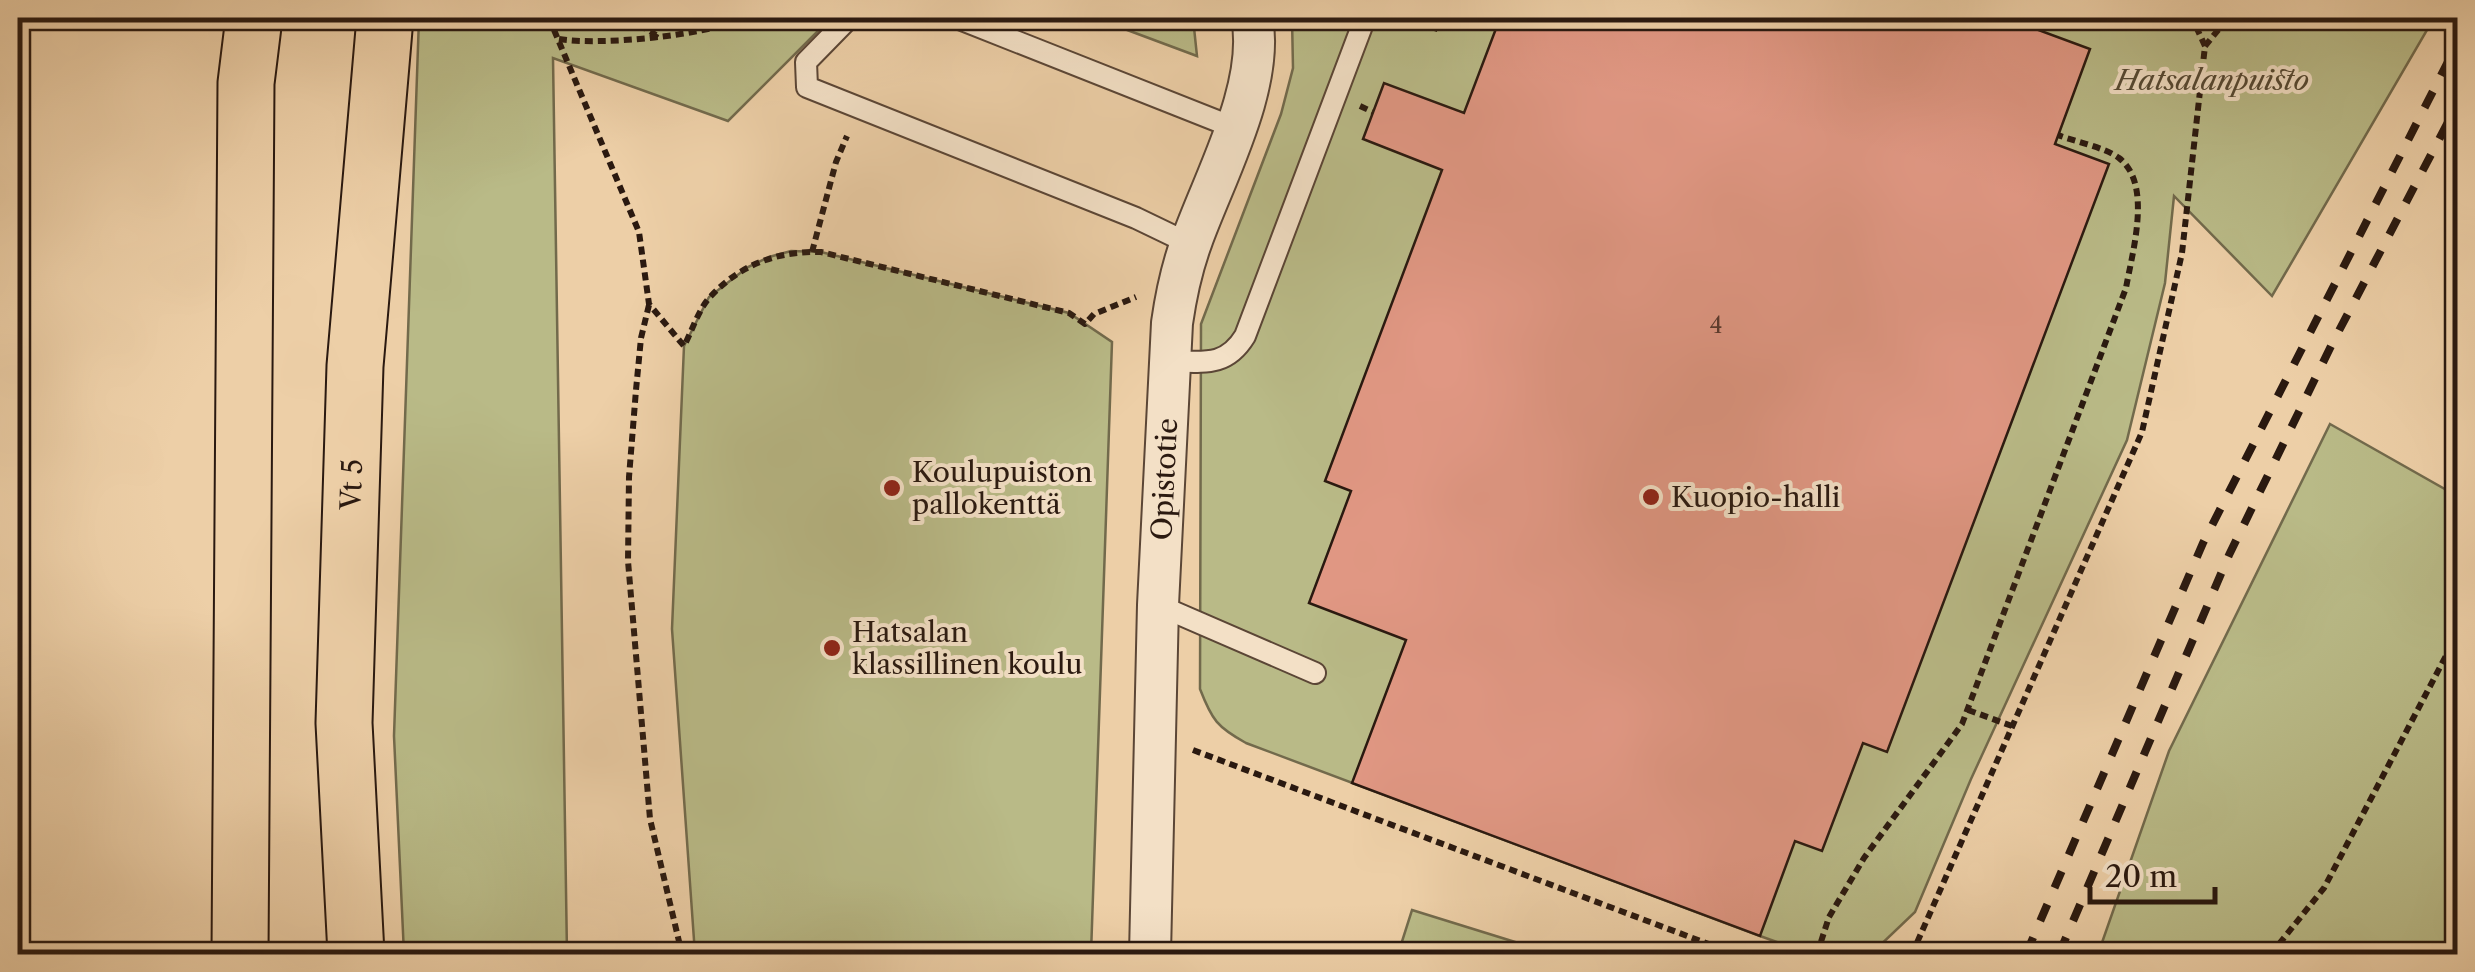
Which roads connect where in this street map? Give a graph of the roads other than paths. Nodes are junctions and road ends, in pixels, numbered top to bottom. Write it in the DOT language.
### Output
graph roads {
  1 [pos="241,18"];
  2 [pos="254,18"];
  3 [pos="849,18"];
  4 [pos="957,18"];
  5 [pos="1252,18"];
  6 [pos="1364,18"];
  7 [pos="387,33"];
  8 [pos="246,83"];
  9 [pos="1235,128"];
  10 [pos="1190,244"];
  11 [pos="1171,361"];
  12 [pos="1158,605"];
  13 [pos="1315,673"];
  14 [pos="240,954"];
  15 [pos="356,954"];
  16 [pos="1150,954"];
  1 -- 8 [label="highway"];
  2 -- 8 [label="highway"];
  3 -- 10 [label="lane"];
  4 -- 9 [label="lane"];
  5 -- 9 [label="street, Opistotie"];
  6 -- 11 [label="lane"];
  7 -- 15 [label="highway, Vt 5"];
  8 -- 14 [label="highway"];
  9 -- 10 [label="street, Opistotie"];
  10 -- 11 [label="street, Opistotie"];
  11 -- 12 [label="street, Opistotie"];
  12 -- 13 [label="lane"];
  12 -- 16 [label="street, Opistotie"];
}
